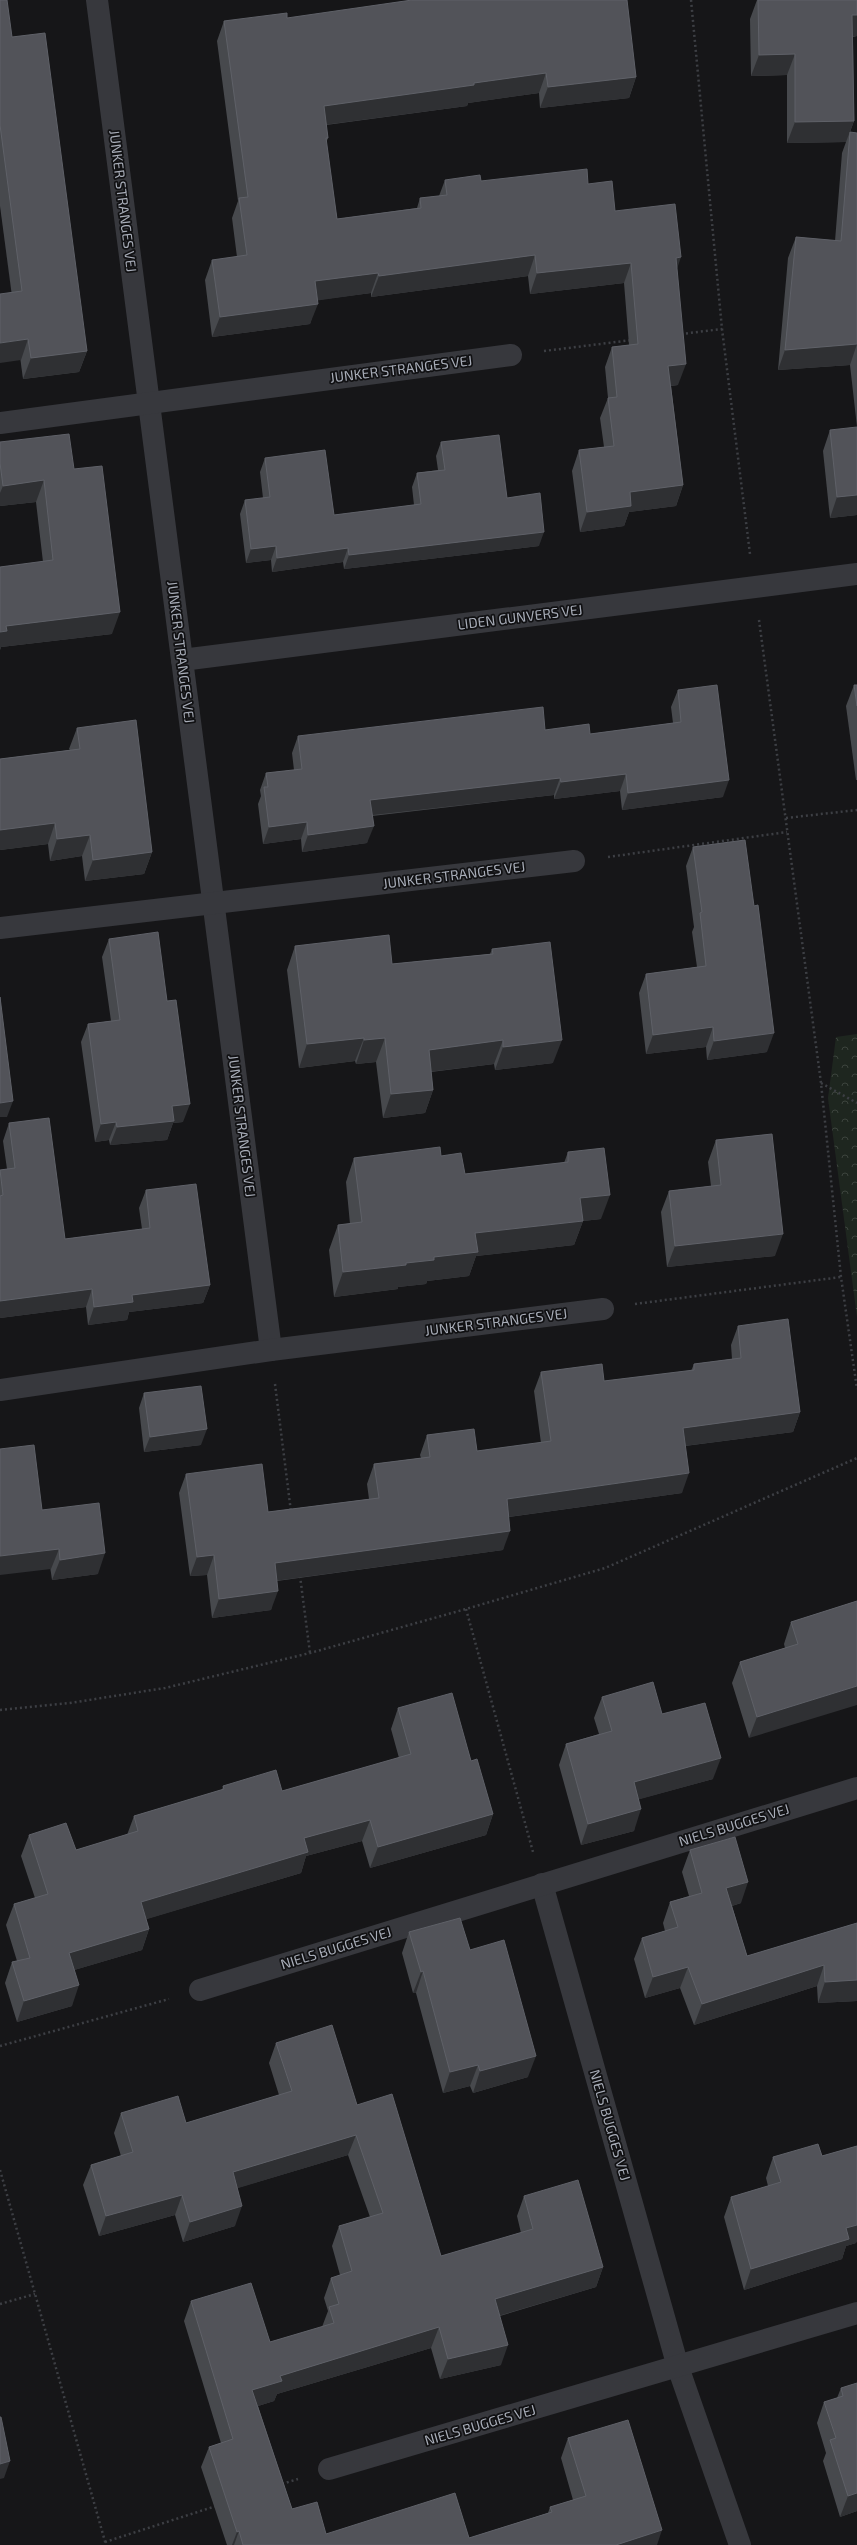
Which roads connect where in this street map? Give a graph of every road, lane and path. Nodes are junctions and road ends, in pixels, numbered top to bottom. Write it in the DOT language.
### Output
graph roads {
  1 [pos="97,0"];
  2 [pos="691,0"];
  3 [pos="722,329"];
  4 [pos="675,335"];
  5 [pos="636,340"];
  6 [pos="511,355"];
  7 [pos="149,401"];
  8 [pos="0,423"];
  9 [pos="857,574"];
  10 [pos="754,587"];
  11 [pos="182,660"];
  12 [pos="857,810"];
  13 [pos="786,818"];
  14 [pos="787,832"];
  15 [pos="574,861"];
  16 [pos="214,903"];
  17 [pos="0,928"];
  18 [pos="821,1083"];
  19 [pos="857,1103"];
  20 [pos="841,1277"];
  21 [pos="603,1308"];
  22 [pos="271,1350"];
  23 [pos="857,1389"];
  24 [pos="0,1390"];
  25 [pos="857,1458"];
  26 [pos="292,1513"];
  27 [pos="300,1575"];
  28 [pos="466,1610"];
  29 [pos="310,1653"];
  30 [pos="0,1710"];
  31 [pos="857,1788"];
  32 [pos="542,1884"];
  33 [pos="200,1990"];
  34 [pos="0,2046"];
  35 [pos="0,2170"];
  36 [pos="35,2294"];
  37 [pos="0,2304"];
  38 [pos="857,2313"];
  39 [pos="678,2367"];
  40 [pos="329,2469"];
  41 [pos="277,2486"];
  42 [pos="217,2505"];
  43 [pos="106,2543"];
  44 [pos="740,2545"];
  1 -- 7 [label="street, JUNKER STRANGES VEJ"];
  2 -- 3 [label="path"];
  3 -- 4 [label="path"];
  3 -- 10 [label="path"];
  5 -- 6 [label="path"];
  6 -- 7 [label="street, JUNKER STRANGES VEJ"];
  7 -- 8 [label="street, JUNKER STRANGES VEJ"];
  7 -- 11 [label="street, JUNKER STRANGES VEJ"];
  9 -- 10 [label="street, LIDEN GUNVERS VEJ"];
  10 -- 11 [label="street, LIDEN GUNVERS VEJ"];
  10 -- 13 [label="path"];
  11 -- 16 [label="street, JUNKER STRANGES VEJ"];
  12 -- 13 [label="path"];
  13 -- 14 [label="path"];
  14 -- 15 [label="path"];
  14 -- 18 [label="path"];
  15 -- 16 [label="street, JUNKER STRANGES VEJ"];
  16 -- 17 [label="street, JUNKER STRANGES VEJ"];
  16 -- 22 [label="street, JUNKER STRANGES VEJ"];
  18 -- 19 [label="path"];
  18 -- 20 [label="path"];
  20 -- 21 [label="path"];
  20 -- 23 [label="path"];
  21 -- 22 [label="street, JUNKER STRANGES VEJ"];
  22 -- 24 [label="street, JUNKER STRANGES VEJ"];
  22 -- 26 [label="path"];
  25 -- 28 [label="path"];
  27 -- 29 [label="path"];
  28 -- 29 [label="path"];
  28 -- 32 [label="path"];
  29 -- 30 [label="path"];
  31 -- 32 [label="street, NIELS BUGGES VEJ"];
  32 -- 33 [label="street, NIELS BUGGES VEJ"];
  32 -- 39 [label="street, NIELS BUGGES VEJ"];
  33 -- 34 [label="path"];
  35 -- 36 [label="path"];
  36 -- 37 [label="path"];
  36 -- 43 [label="path"];
  38 -- 39 [label="street, NIELS BUGGES VEJ"];
  39 -- 40 [label="street, NIELS BUGGES VEJ"];
  39 -- 44 [label="street, NIELS BUGGES VEJ"];
  40 -- 41 [label="path"];
  42 -- 43 [label="path"];
}
